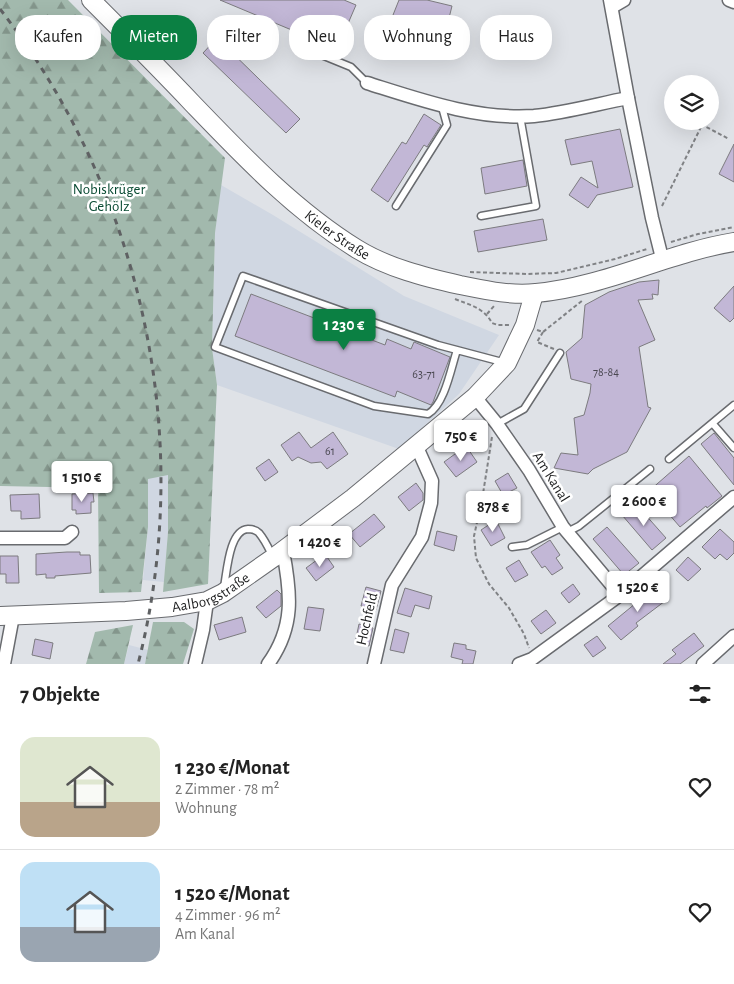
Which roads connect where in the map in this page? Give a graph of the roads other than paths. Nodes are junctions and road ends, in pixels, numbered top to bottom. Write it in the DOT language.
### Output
graph roads {
  1 [pos="91,0"];
  2 [pos="624,0"];
  3 [pos="730,0"];
  4 [pos="734,2"];
  5 [pos="611,3"];
  6 [pos="334,60"];
  7 [pos="367,84"];
  8 [pos="628,98"];
  9 [pos="442,107"];
  10 [pos="520,116"];
  11 [pos="396,206"];
  12 [pos="481,216"];
  13 [pos="734,242"];
  14 [pos="660,254"];
  15 [pos="534,294"];
  16 [pos="457,350"];
  17 [pos="560,353"];
  18 [pos="507,363"];
  19 [pos="475,397"];
  20 [pos="734,406"];
  21 [pos="497,424"];
  22 [pos="713,424"];
  23 [pos="416,445"];
  24 [pos="734,448"];
  25 [pos="669,459"];
  26 [pos="650,469"];
  27 [pos="734,496"];
  28 [pos="565,529"];
  29 [pos="72,532"];
  30 [pos="0,538"];
  31 [pos="512,547"];
  32 [pos="278,555"];
  33 [pos="223,593"];
  34 [pos="620,595"];
  35 [pos="207,601"];
  36 [pos="7,616"];
  37 [pos="734,636"];
  38 [pos="4,664"];
  39 [pos="195,664"];
  40 [pos="268,664"];
  41 [pos="374,664"];
  42 [pos="519,664"];
  43 [pos="703,664"];
  1 -- 15 [label="main road, Kieler Straße"];
  2 -- 5 [label="street"];
  3 -- 4 [label="street"];
  5 -- 8 [label="street"];
  6 -- 7 [label="lane"];
  7 -- 9 [label="street"];
  8 -- 10 [label="street"];
  8 -- 14 [label="street"];
  9 -- 10 [label="street"];
  9 -- 11 [label="lane"];
  10 -- 12 [label="lane"];
  13 -- 14 [label="main road, Kieler Straße"];
  14 -- 15 [label="main road, Kieler Straße"];
  15 -- 18 [label="main road, Aalborgstraße"];
  16 -- 16 [label="lane"];
  16 -- 18 [label="lane"];
  17 -- 21 [label="lane"];
  18 -- 19 [label="main road, Aalborgstraße"];
  19 -- 21 [label="street, Am Kanal"];
  19 -- 23 [label="main road, Aalborgstraße"];
  20 -- 22 [label="lane"];
  21 -- 28 [label="street, Am Kanal"];
  22 -- 24 [label="lane"];
  22 -- 25 [label="lane"];
  23 -- 32 [label="main road, Aalborgstraße"];
  23 -- 41 [label="street, Hochfeld"];
  26 -- 28 [label="lane"];
  27 -- 34 [label="street"];
  28 -- 31 [label="lane"];
  28 -- 34 [label="street, Am Kanal"];
  29 -- 30 [label="street"];
  32 -- 33 [label="main road, Aalborgstraße"];
  32 -- 33 [label="lane"];
  32 -- 40 [label="street"];
  33 -- 35 [label="main road, Aalborgstraße"];
  34 -- 42 [label="street"];
  35 -- 36 [label="main road, Aalborgstraße"];
  35 -- 39 [label="street"];
  36 -- 38 [label="street"];
  37 -- 43 [label="street"];
}
